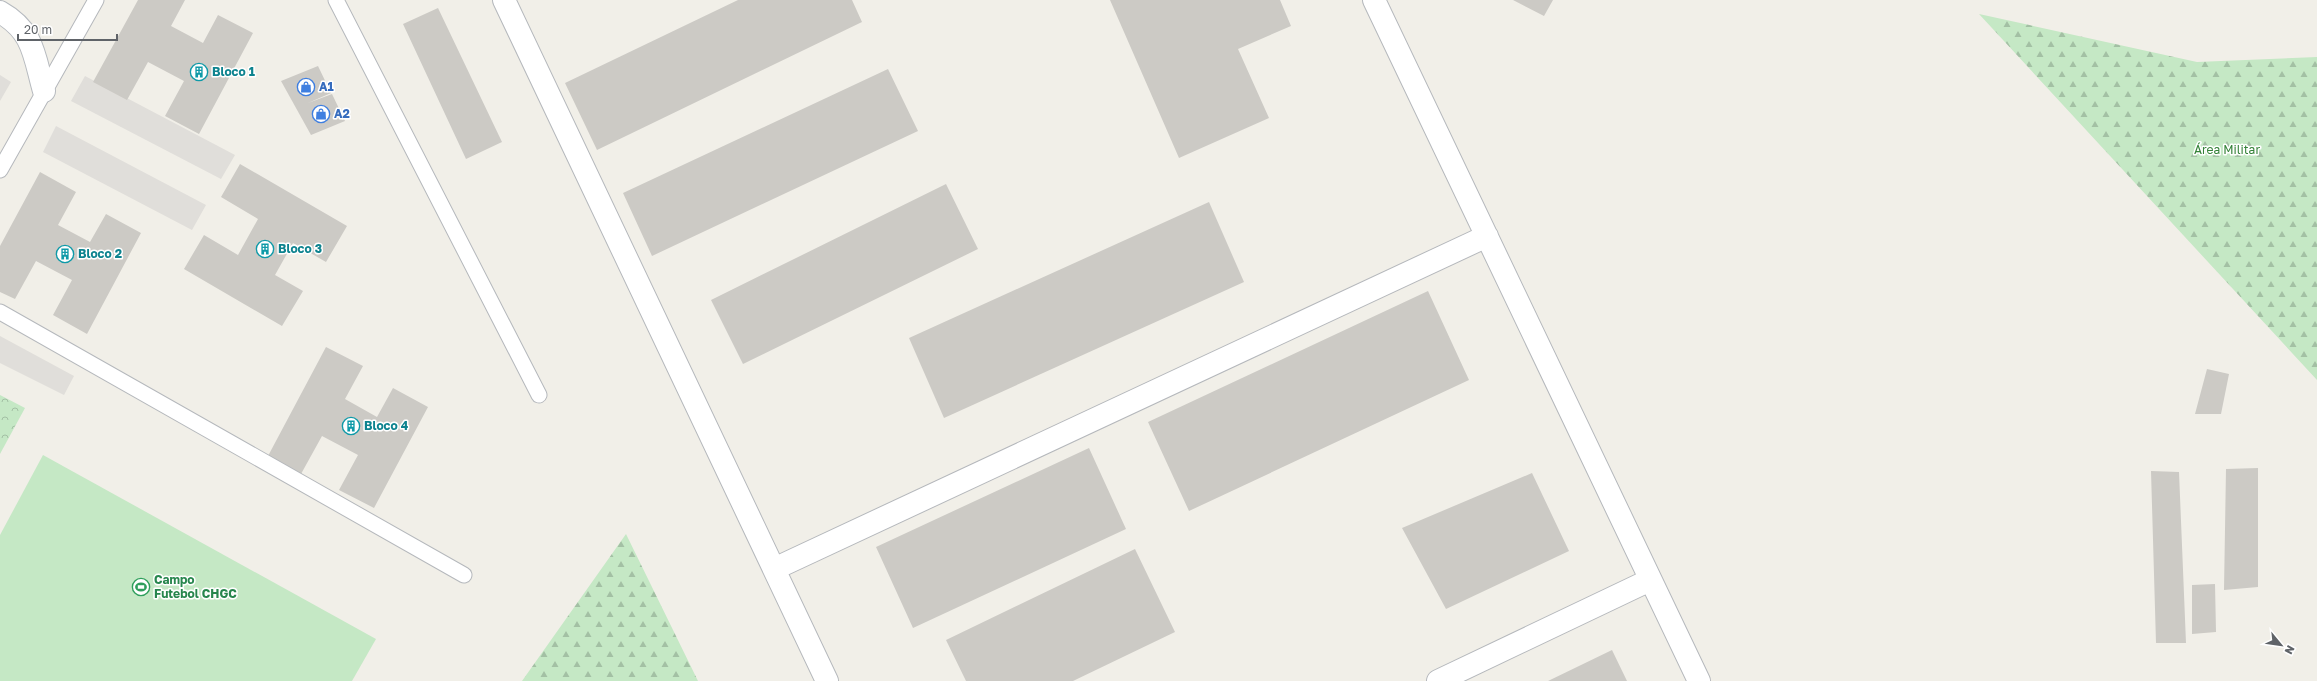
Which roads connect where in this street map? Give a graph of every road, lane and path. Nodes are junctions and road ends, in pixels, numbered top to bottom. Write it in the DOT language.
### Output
graph roads {
  1 [pos="96,0"];
  2 [pos="336,0"];
  3 [pos="504,0"];
  4 [pos="1374,0"];
  5 [pos="0,12"];
  6 [pos="44,91"];
  7 [pos="0,170"];
  8 [pos="1487,236"];
  9 [pos="0,312"];
  10 [pos="539,395"];
  11 [pos="774,570"];
  12 [pos="464,575"];
  13 [pos="1650,580"];
  14 [pos="827,681"];
  15 [pos="1438,681"];
  16 [pos="1699,681"];
  1 -- 6 [label="lane"];
  2 -- 10 [label="lane"];
  3 -- 11 [label="street"];
  4 -- 8 [label="street"];
  5 -- 6 [label="street"];
  6 -- 7 [label="lane"];
  8 -- 11 [label="street"];
  8 -- 13 [label="street"];
  9 -- 12 [label="lane"];
  11 -- 14 [label="street"];
  13 -- 15 [label="street"];
  13 -- 16 [label="street"];
}
